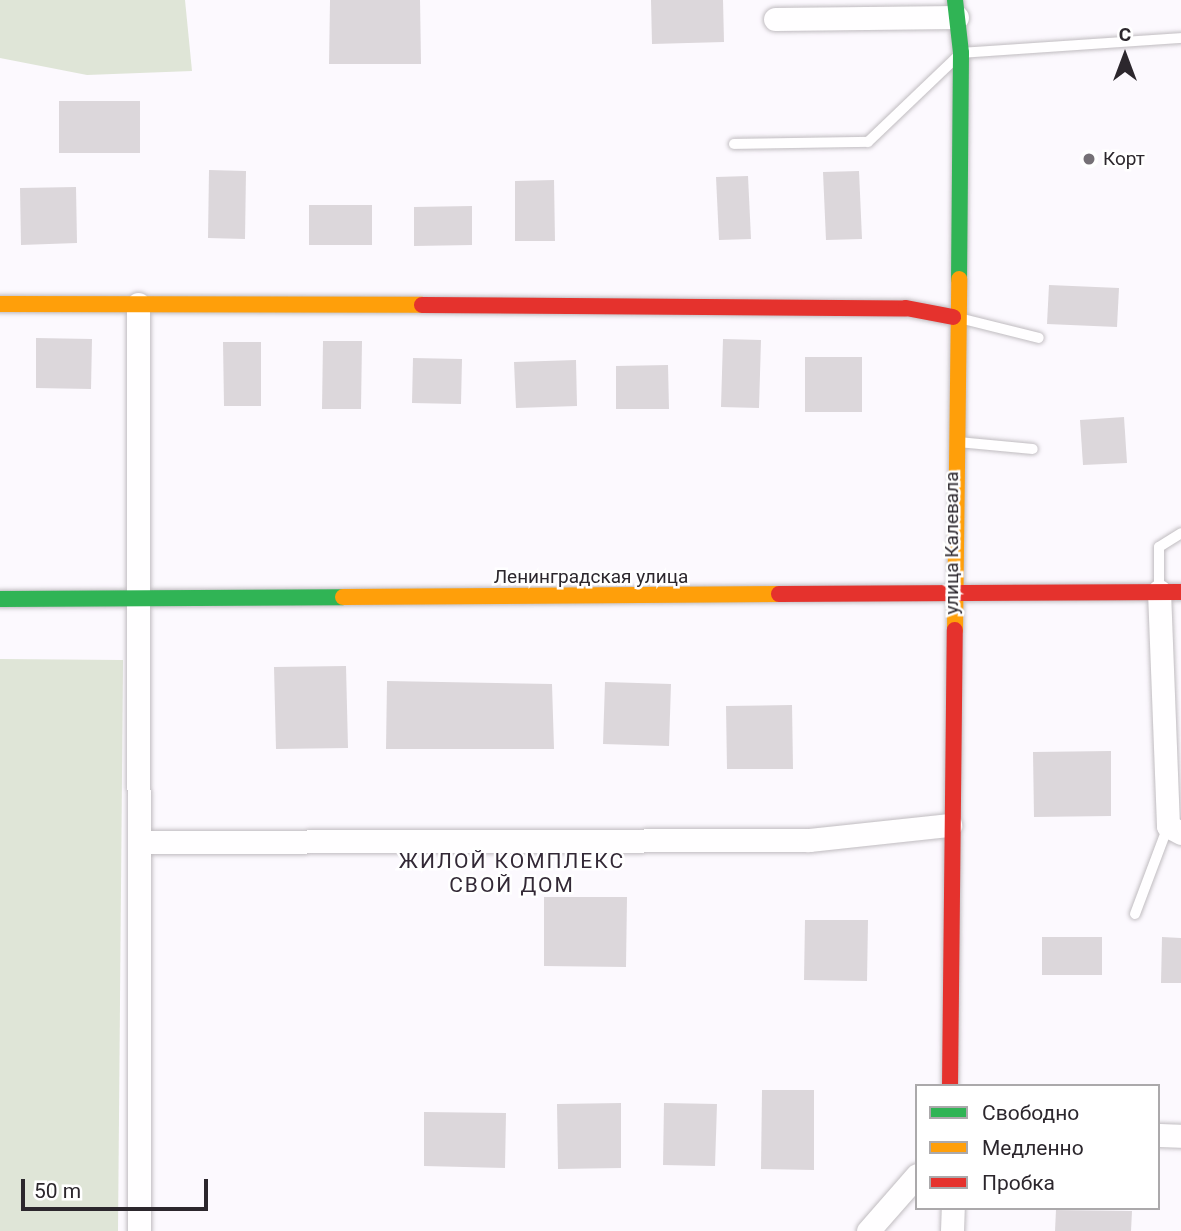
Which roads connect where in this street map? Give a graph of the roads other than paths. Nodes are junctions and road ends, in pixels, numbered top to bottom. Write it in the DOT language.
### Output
graph roads {
  1 [pos="956,8"];
  2 [pos="775,19"];
  3 [pos="1181,38"];
  4 [pos="961,53"];
  5 [pos="734,144"];
  6 [pos="0,304"];
  7 [pos="138,304"];
  8 [pos="953,317"];
  9 [pos="1039,338"];
  10 [pos="952,441"];
  11 [pos="1033,449"];
  12 [pos="1181,533"];
  13 [pos="1170,592"];
  14 [pos="951,596"];
  15 [pos="138,598"];
  16 [pos="0,599"];
  17 [pos="950,825"];
  18 [pos="1174,829"];
  19 [pos="139,842"];
  20 [pos="1135,914"];
  21 [pos="950,1084"];
  22 [pos="1160,1135"];
  23 [pos="1181,1136"];
  24 [pos="915,1177"];
  25 [pos="953,1210"];
  26 [pos="139,1231"];
  27 [pos="868,1231"];
  28 [pos="952,1231"];
  1 -- 2 [label="street"];
  1 -- 4 [label="street, улица Калевала"];
  3 -- 4 [label="lane"];
  4 -- 5 [label="lane"];
  4 -- 8 [label="street, улица Калевала"];
  6 -- 7 [label="street"];
  7 -- 8 [label="street"];
  7 -- 15 [label="street"];
  8 -- 9 [label="lane"];
  8 -- 10 [label="street, улица Калевала"];
  10 -- 11 [label="lane"];
  10 -- 14 [label="street, улица Калевала"];
  12 -- 13 [label="lane"];
  13 -- 14 [label="street, Ленинградская улица"];
  13 -- 18 [label="street"];
  14 -- 15 [label="street, Ленинградская улица"];
  14 -- 17 [label="street, улица Калевала"];
  15 -- 16 [label="street, Ленинградская улица"];
  15 -- 19 [label="street"];
  17 -- 19 [label="street"];
  17 -- 21 [label="street, улица Калевала"];
  18 -- 20 [label="lane"];
  19 -- 26 [label="street"];
  22 -- 23 [label="street"];
  24 -- 27 [label="street"];
  25 -- 28 [label="street"];
}
